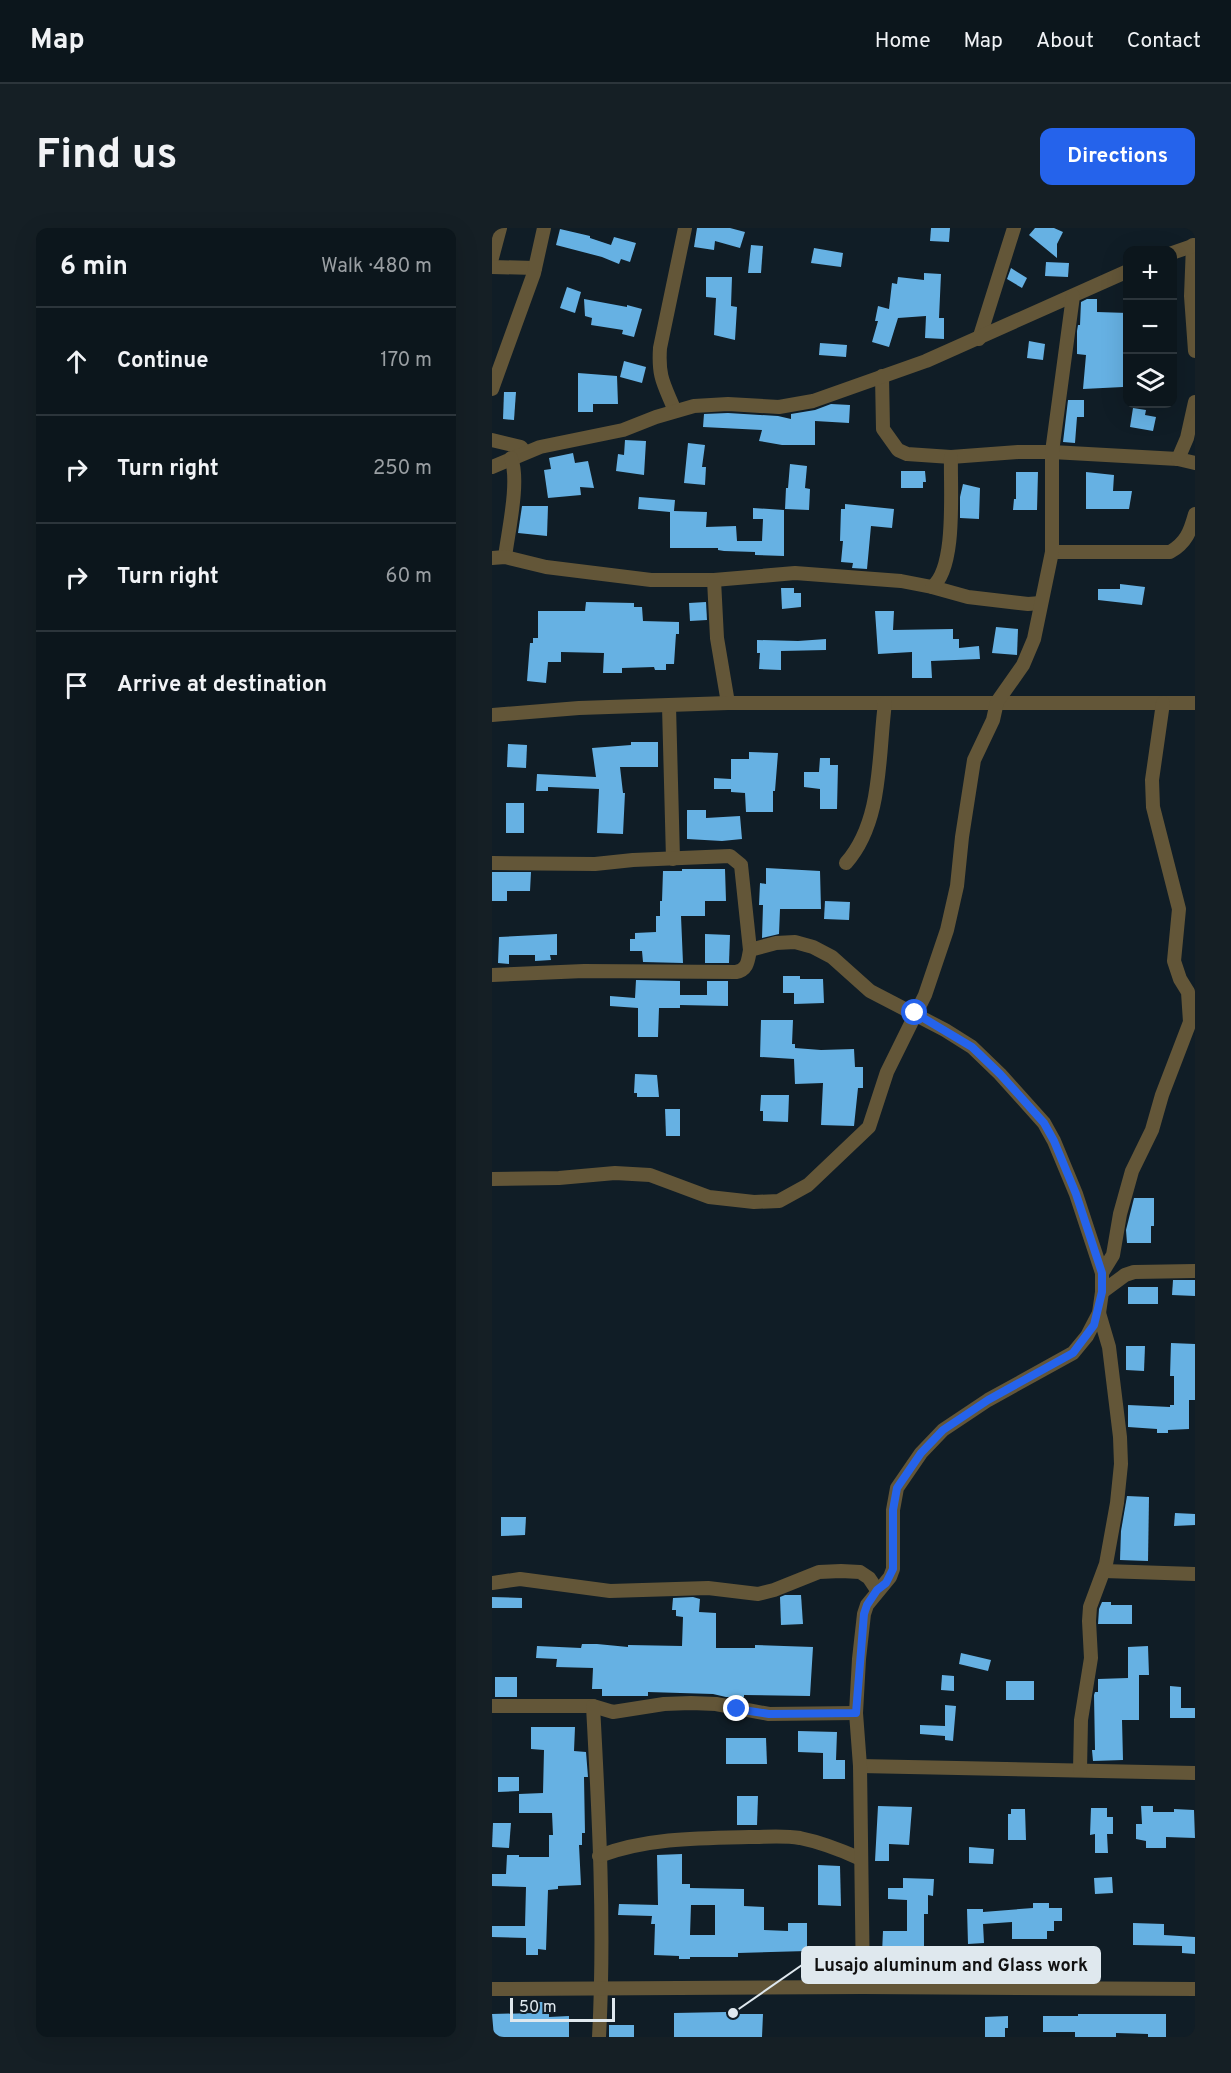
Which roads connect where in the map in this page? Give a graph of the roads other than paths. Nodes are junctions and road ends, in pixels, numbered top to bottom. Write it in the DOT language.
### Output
graph roads {
  1 [pos="500,228"];
  2 [pos="544,228"];
  3 [pos="686,228"];
  4 [pos="1014,228"];
  5 [pos="1194,245"];
  6 [pos="1177,252"];
  7 [pos="492,258"];
  8 [pos="492,267"];
  9 [pos="535,268"];
  10 [pos="1123,273"];
  11 [pos="1073,296"];
  12 [pos="979,339"];
  13 [pos="1195,351"];
  14 [pos="882,376"];
  15 [pos="492,389"];
  16 [pos="1195,402"];
  17 [pos="675,411"];
  18 [pos="492,440"];
  19 [pos="525,452"];
  20 [pos="1052,452"];
  21 [pos="951,457"];
  22 [pos="512,458"];
  23 [pos="1178,459"];
  24 [pos="1195,463"];
  25 [pos="492,467"];
  26 [pos="1195,514"];
  27 [pos="1052,552"];
  28 [pos="499,558"];
  29 [pos="714,579"];
  30 [pos="932,587"];
  31 [pos="1041,603"];
  32 [pos="997,702"];
  33 [pos="728,703"];
  34 [pos="885,703"];
  35 [pos="1163,703"];
  36 [pos="1195,703"];
  37 [pos="669,706"];
  38 [pos="492,715"];
  39 [pos="673,859"];
  40 [pos="492,863"];
  41 [pos="846,863"];
  42 [pos="750,950"];
  43 [pos="492,975"];
  44 [pos="1193,1011"];
  45 [pos="915,1013"];
  46 [pos="492,1179"];
  47 [pos="1195,1271"];
  48 [pos="1102,1273"];
  49 [pos="1102,1292"];
  50 [pos="1098,1313"];
  51 [pos="1104,1571"];
  52 [pos="1195,1574"];
  53 [pos="492,1583"];
  54 [pos="877,1590"];
  55 [pos="492,1706"];
  56 [pos="593,1706"];
  57 [pos="856,1713"];
  58 [pos="860,1766"];
  59 [pos="1080,1770"];
  60 [pos="1195,1773"];
  61 [pos="599,1856"];
  62 [pos="861,1859"];
  63 [pos="862,1987"];
  64 [pos="492,1989"];
  65 [pos="601,1989"];
  66 [pos="1195,1989"];
  67 [pos="599,2037"];
  1 -- 7 [label="street"];
  2 -- 9 [label="street"];
  3 -- 17 [label="street"];
  4 -- 12 [label="street"];
  5 -- 6 [label="street"];
  5 -- 13 [label="street"];
  8 -- 9 [label="street"];
  9 -- 15 [label="street"];
  10 -- 11 [label="street"];
  11 -- 12 [label="street"];
  11 -- 20 [label="street"];
  12 -- 14 [label="street"];
  14 -- 17 [label="street"];
  14 -- 21 [label="street"];
  16 -- 23 [label="street"];
  17 -- 19 [label="street"];
  18 -- 19 [label="street"];
  19 -- 22 [label="street"];
  20 -- 21 [label="street"];
  20 -- 23 [label="street"];
  20 -- 27 [label="street"];
  21 -- 30 [label="street"];
  22 -- 25 [label="street"];
  22 -- 28 [label="street"];
  23 -- 24 [label="street"];
  26 -- 27 [label="street"];
  27 -- 31 [label="street"];
  28 -- 29 [label="street"];
  29 -- 30 [label="street"];
  29 -- 33 [label="street"];
  30 -- 31 [label="street"];
  31 -- 32 [label="street"];
  32 -- 34 [label="street"];
  32 -- 35 [label="street"];
  32 -- 45 [label="street"];
  33 -- 34 [label="street"];
  33 -- 37 [label="street"];
  34 -- 41 [label="street"];
  35 -- 36 [label="street"];
  35 -- 44 [label="street"];
  37 -- 38 [label="street"];
  37 -- 39 [label="street"];
  39 -- 40 [label="street"];
  39 -- 42 [label="street"];
  42 -- 43 [label="street"];
  42 -- 45 [label="street"];
  44 -- 48 [label="street"];
  45 -- 46 [label="street"];
  45 -- 48 [label="street"];
  47 -- 49 [label="street"];
  48 -- 49 [label="street"];
  49 -- 50 [label="street"];
  50 -- 51 [label="street"];
  50 -- 54 [label="street"];
  51 -- 52 [label="street"];
  51 -- 59 [label="street"];
  53 -- 54 [label="street"];
  54 -- 57 [label="street"];
  55 -- 56 [label="street"];
  56 -- 57 [label="street"];
  56 -- 61 [label="street"];
  57 -- 58 [label="street"];
  58 -- 59 [label="street"];
  58 -- 62 [label="street"];
  59 -- 60 [label="street"];
  61 -- 62 [label="street"];
  61 -- 65 [label="street"];
  62 -- 63 [label="street"];
  63 -- 65 [label="street"];
  63 -- 66 [label="street"];
  64 -- 65 [label="street"];
  65 -- 67 [label="street"];
}
